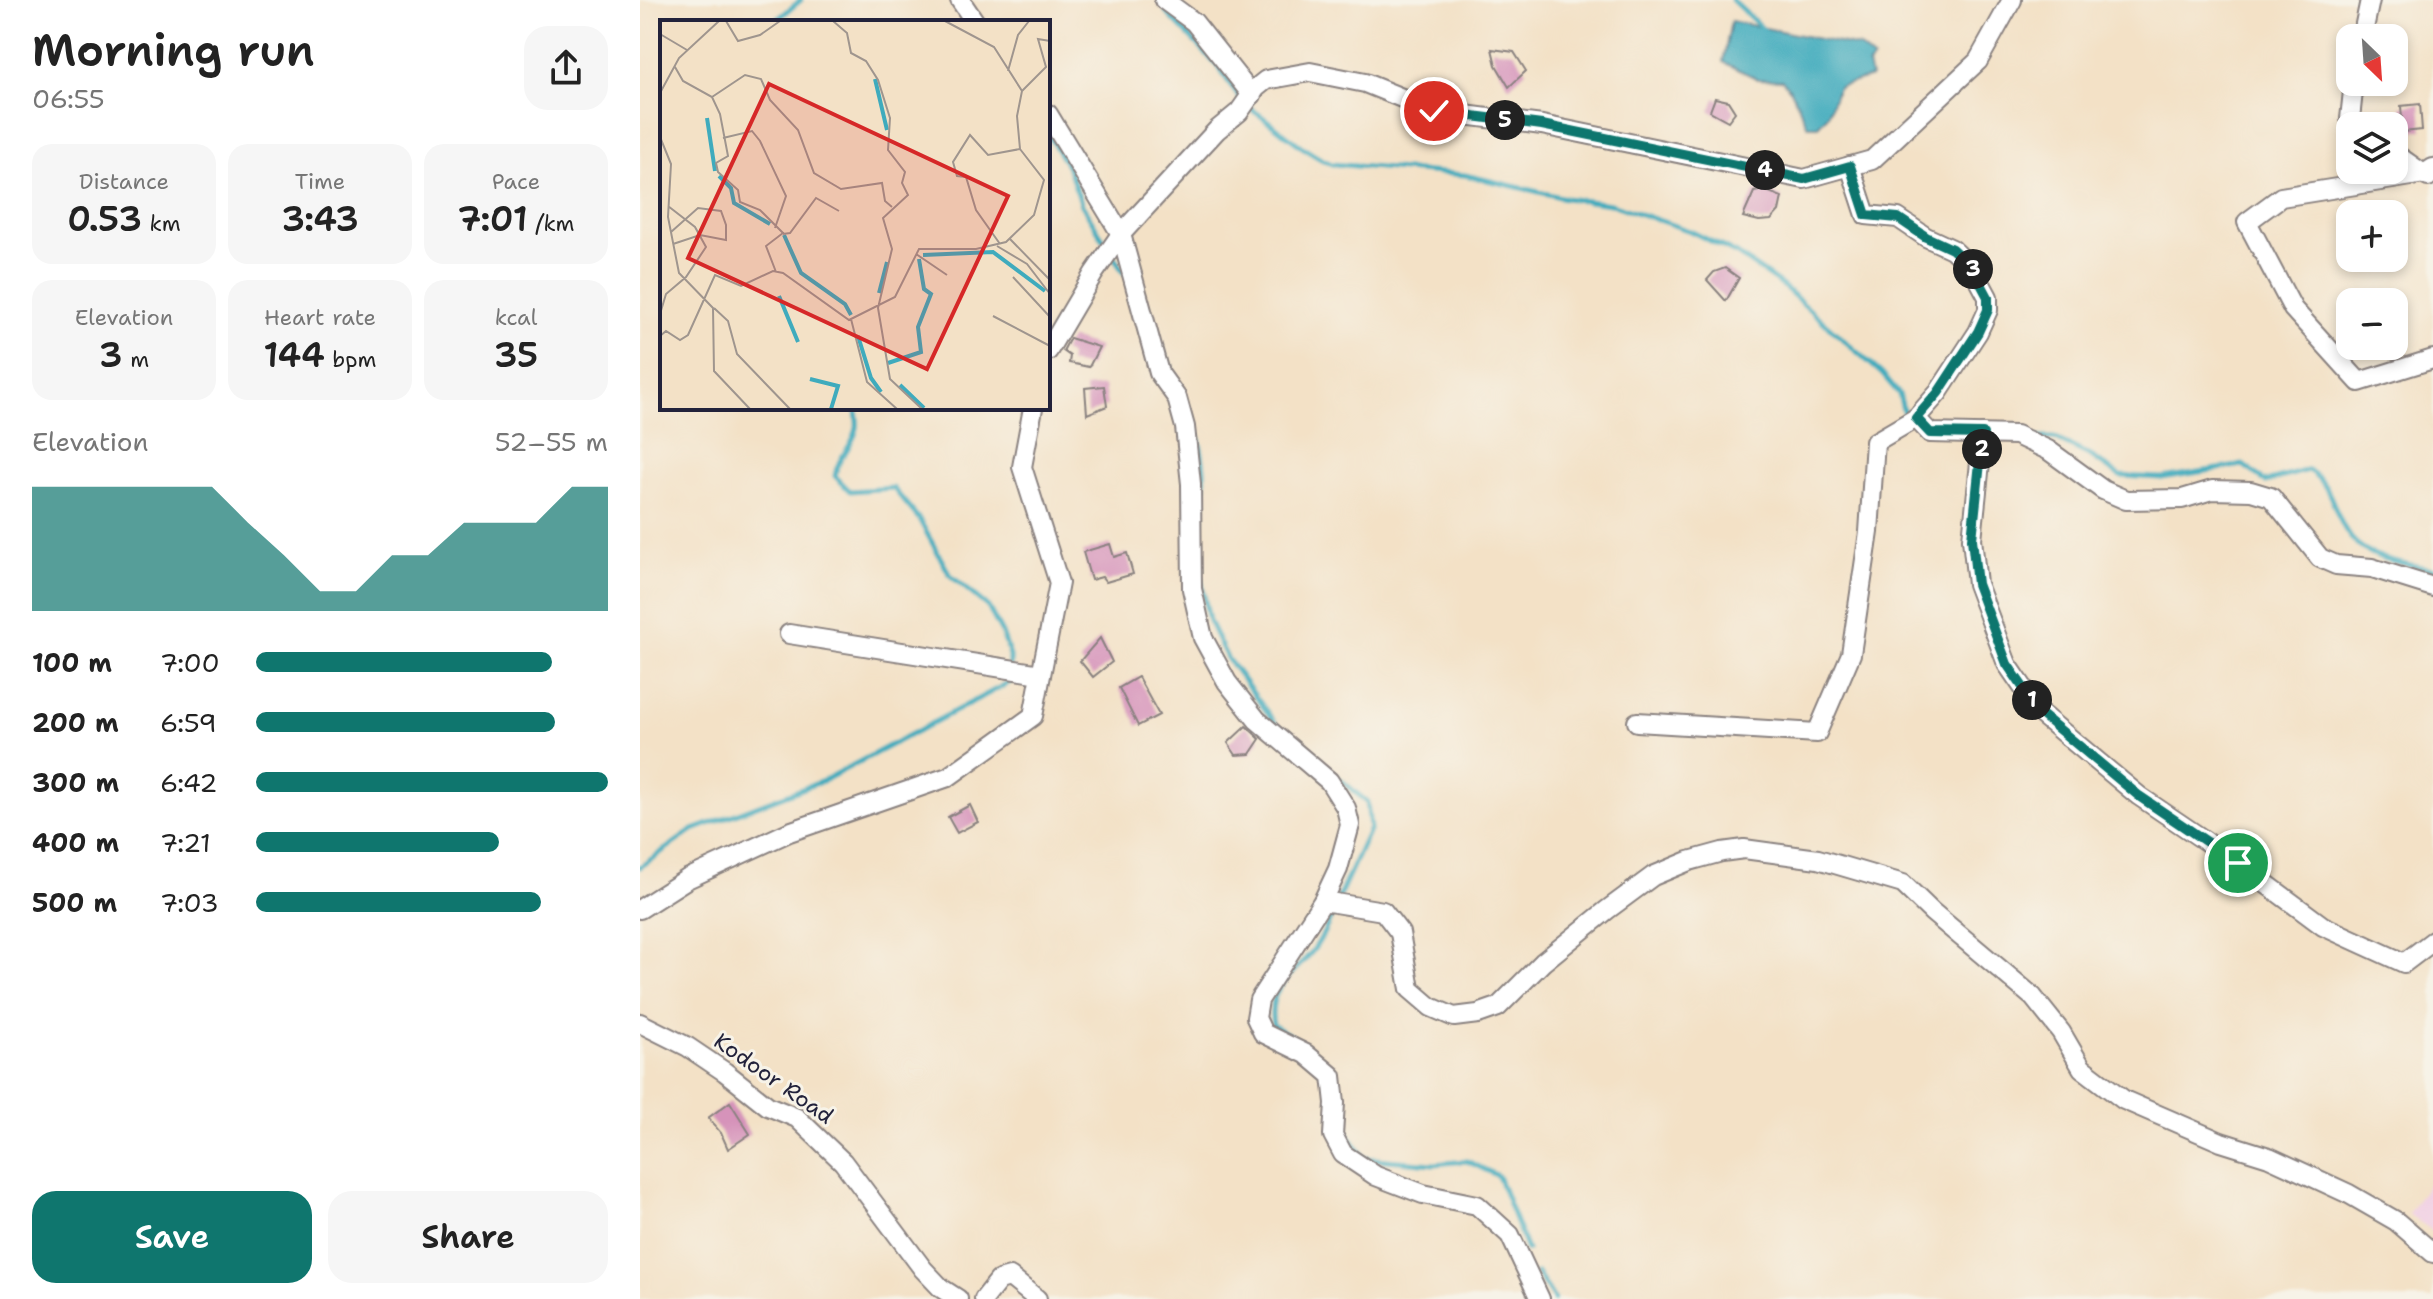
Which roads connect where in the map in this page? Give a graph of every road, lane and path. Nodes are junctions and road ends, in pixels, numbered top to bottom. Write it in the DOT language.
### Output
graph roads {
  1 [pos="960,0"];
  2 [pos="1164,0"];
  3 [pos="2012,0"];
  4 [pos="2370,0"];
  5 [pos="974,20"];
  6 [pos="2365,24"];
  7 [pos="1247,100"];
  8 [pos="1050,118"];
  9 [pos="2408,161"];
  10 [pos="1850,166"];
  11 [pos="2430,174"];
  12 [pos="1118,239"];
  13 [pos="1050,348"];
  14 [pos="2433,359"];
  15 [pos="1033,410"];
  16 [pos="1916,418"];
  17 [pos="1983,434"];
  18 [pos="2433,587"];
  19 [pos="789,634"];
  20 [pos="1041,674"];
  21 [pos="1637,722"];
  22 [pos="1323,901"];
  23 [pos="640,909"];
  24 [pos="2433,941"];
  25 [pos="640,1023"];
  26 [pos="2433,1253"];
  27 [pos="958,1299"];
  28 [pos="984,1299"];
  29 [pos="1037,1299"];
  30 [pos="1540,1299"];
  1 -- 5 [label="street"];
  2 -- 7 [label="street"];
  3 -- 10 [label="street"];
  4 -- 6 [label="street"];
  7 -- 10 [label="street"];
  7 -- 12 [label="street"];
  8 -- 12 [label="street"];
  9 -- 11 [label="street"];
  10 -- 16 [label="street"];
  11 -- 14 [label="street"];
  12 -- 13 [label="street"];
  12 -- 22 [label="street"];
  15 -- 20 [label="street"];
  16 -- 17 [label="street"];
  16 -- 21 [label="street"];
  17 -- 18 [label="street"];
  17 -- 24 [label="street"];
  19 -- 20 [label="street"];
  20 -- 23 [label="street"];
  22 -- 26 [label="street"];
  22 -- 30 [label="street"];
  25 -- 27 [label="street, Kodoor Road"];
  28 -- 29 [label="street"];
}
